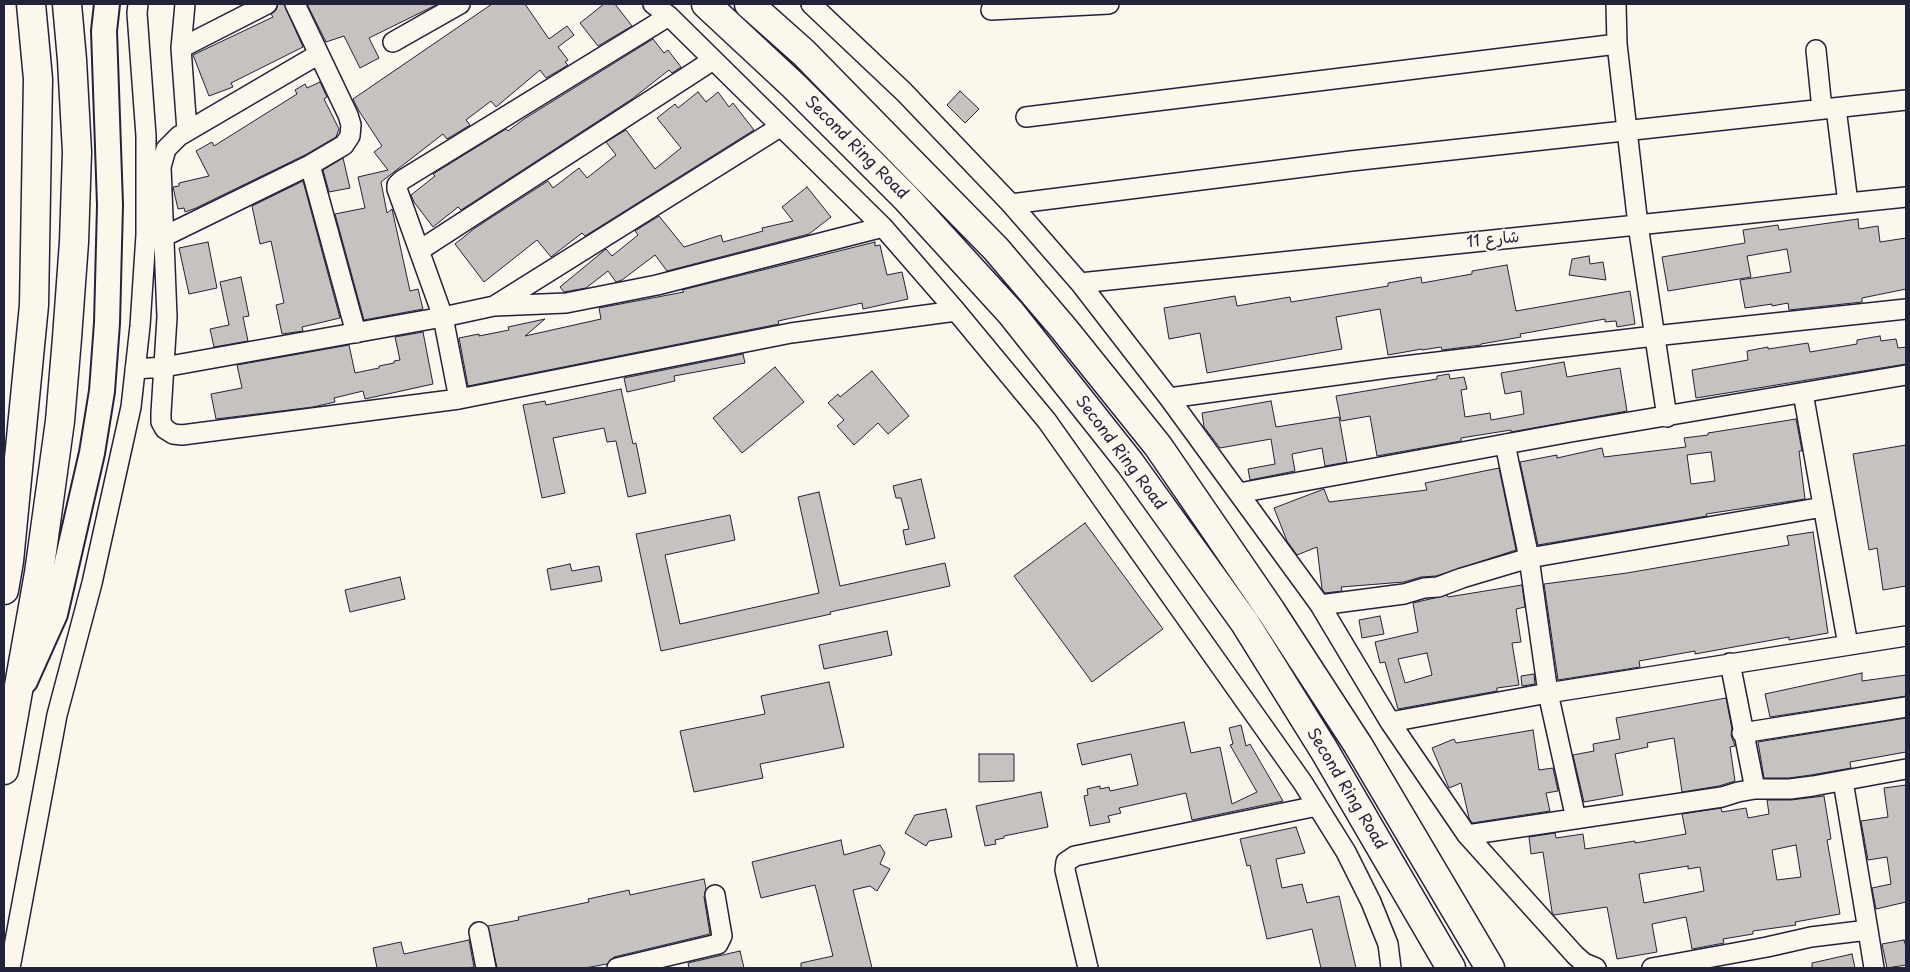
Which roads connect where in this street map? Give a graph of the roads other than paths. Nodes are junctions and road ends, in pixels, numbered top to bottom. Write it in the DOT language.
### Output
graph roads {
  1 [pos="31,4"];
  2 [pos="67,4"];
  3 [pos="107,4"];
  4 [pos="138,4"];
  5 [pos="186,4"];
  6 [pos="267,4"];
  7 [pos="294,4"];
  8 [pos="460,4"];
  9 [pos="653,4"];
  10 [pos="706,4"];
  11 [pos="749,4"];
  12 [pos="810,4"];
  13 [pos="1109,4"];
  14 [pos="1616,4"];
  15 [pos="991,10"];
  16 [pos="669,16"];
  17 [pos="393,42"];
  18 [pos="1617,44"];
  19 [pos="181,48"];
  20 [pos="1816,50"];
  21 [pos="319,54"];
  22 [pos="713,60"];
  23 [pos="1906,100"];
  24 [pos="1829,109"];
  25 [pos="1026,118"];
  26 [pos="780,127"];
  27 [pos="1627,130"];
  28 [pos="187,131"];
  29 [pos="310,165"];
  30 [pos="1906,196"];
  31 [pos="1848,203"];
  32 [pos="1011,204"];
  33 [pos="1638,225"];
  34 [pos="883,228"];
  35 [pos="163,237"];
  36 [pos="420,250"];
  37 [pos="1080,283"];
  38 [pos="494,306"];
  39 [pos="1906,309"];
  40 [pos="956,311"];
  41 [pos="443,317"];
  42 [pos="356,333"];
  43 [pos="1654,336"];
  44 [pos="164,366"];
  45 [pos="135,369"];
  46 [pos="1906,375"];
  47 [pos="1803,393"];
  48 [pos="1169,398"];
  49 [pos="459,399"];
  50 [pos="1667,416"];
  51 [pos="1505,444"];
  52 [pos="1239,494"];
  53 [pos="1823,507"];
  54 [pos="1529,558"];
  55 [pos="4,590"];
  56 [pos="1320,605"];
  57 [pos="1906,636"];
  58 [pos="1848,645"];
  59 [pos="1730,663"];
  60 [pos="19,691"];
  61 [pos="1548,693"];
  62 [pos="1906,707"];
  63 [pos="1390,722"];
  64 [pos="1742,733"];
  65 [pos="1906,769"];
  66 [pos="4,770"];
  67 [pos="1843,781"];
  68 [pos="1755,789"];
  69 [pos="1317,806"];
  70 [pos="1576,818"];
  71 [pos="1467,835"];
  72 [pos="715,895"];
  73 [pos="1868,930"];
  74 [pos="479,932"];
  75 [pos="10,968"];
  76 [pos="486,968"];
  77 [pos="617,968"];
  78 [pos="1088,968"];
  79 [pos="1392,968"];
  80 [pos="1451,968"];
  81 [pos="1490,968"];
  82 [pos="1596,968"];
  83 [pos="1652,968"];
  84 [pos="1874,968"];
  1 -- 55 [label="highway"];
  2 -- 60 [label="highway"];
  3 -- 60 [label="main road"];
  4 -- 45 [label="street"];
  5 -- 19 [label="street"];
  6 -- 19 [label="street"];
  7 -- 21 [label="street"];
  8 -- 17 [label="street"];
  9 -- 16 [label="street"];
  10 -- 80 [label="highway, Second Ring Road"];
  11 -- 81 [label="highway, Second Ring Road"];
  12 -- 32 [label="street"];
  13 -- 15 [label="street"];
  14 -- 18 [label="street"];
  16 -- 22 [label="street"];
  16 -- 36 [label="street"];
  18 -- 25 [label="street"];
  18 -- 27 [label="street"];
  19 -- 28 [label="street"];
  20 -- 24 [label="street"];
  21 -- 28 [label="street"];
  21 -- 29 [label="street"];
  22 -- 26 [label="street"];
  22 -- 36 [label="street"];
  23 -- 24 [label="street"];
  24 -- 27 [label="street"];
  24 -- 31 [label="street"];
  26 -- 34 [label="street"];
  26 -- 38 [label="street"];
  27 -- 32 [label="street"];
  27 -- 33 [label="street"];
  28 -- 35 [label="street"];
  29 -- 35 [label="street"];
  29 -- 42 [label="street"];
  30 -- 31 [label="street, شارع 11"];
  31 -- 33 [label="street, شارع 11"];
  32 -- 37 [label="street"];
  33 -- 37 [label="street, شارع 11"];
  33 -- 43 [label="street"];
  34 -- 38 [label="street"];
  34 -- 40 [label="street"];
  35 -- 44 [label="street"];
  36 -- 41 [label="street"];
  37 -- 48 [label="street"];
  38 -- 41 [label="street"];
  39 -- 43 [label="street"];
  40 -- 49 [label="street"];
  40 -- 69 [label="street"];
  41 -- 42 [label="street"];
  41 -- 49 [label="street"];
  42 -- 44 [label="street"];
  43 -- 48 [label="street"];
  43 -- 50 [label="street"];
  44 -- 45 [label="street"];
  44 -- 49 [label="street"];
  45 -- 75 [label="street"];
  46 -- 47 [label="street"];
  47 -- 50 [label="street"];
  47 -- 53 [label="street"];
  48 -- 52 [label="street"];
  50 -- 51 [label="street"];
  51 -- 52 [label="street"];
  51 -- 54 [label="street"];
  52 -- 56 [label="street"];
  53 -- 54 [label="street"];
  53 -- 58 [label="street"];
  54 -- 56 [label="street"];
  54 -- 61 [label="street"];
  56 -- 63 [label="street"];
  57 -- 58 [label="street"];
  58 -- 59 [label="street"];
  59 -- 61 [label="street"];
  59 -- 64 [label="street"];
  60 -- 66 [label="highway"];
  61 -- 63 [label="street"];
  61 -- 70 [label="street"];
  62 -- 64 [label="street"];
  63 -- 71 [label="street"];
  64 -- 68 [label="street"];
  65 -- 67 [label="street"];
  67 -- 68 [label="street"];
  67 -- 73 [label="street"];
  68 -- 70 [label="street"];
  69 -- 78 [label="street"];
  69 -- 79 [label="street"];
  70 -- 71 [label="street"];
  71 -- 82 [label="street"];
  72 -- 77 [label="street"];
  73 -- 83 [label="street"];
  73 -- 84 [label="street"];
  74 -- 76 [label="street"];
}
